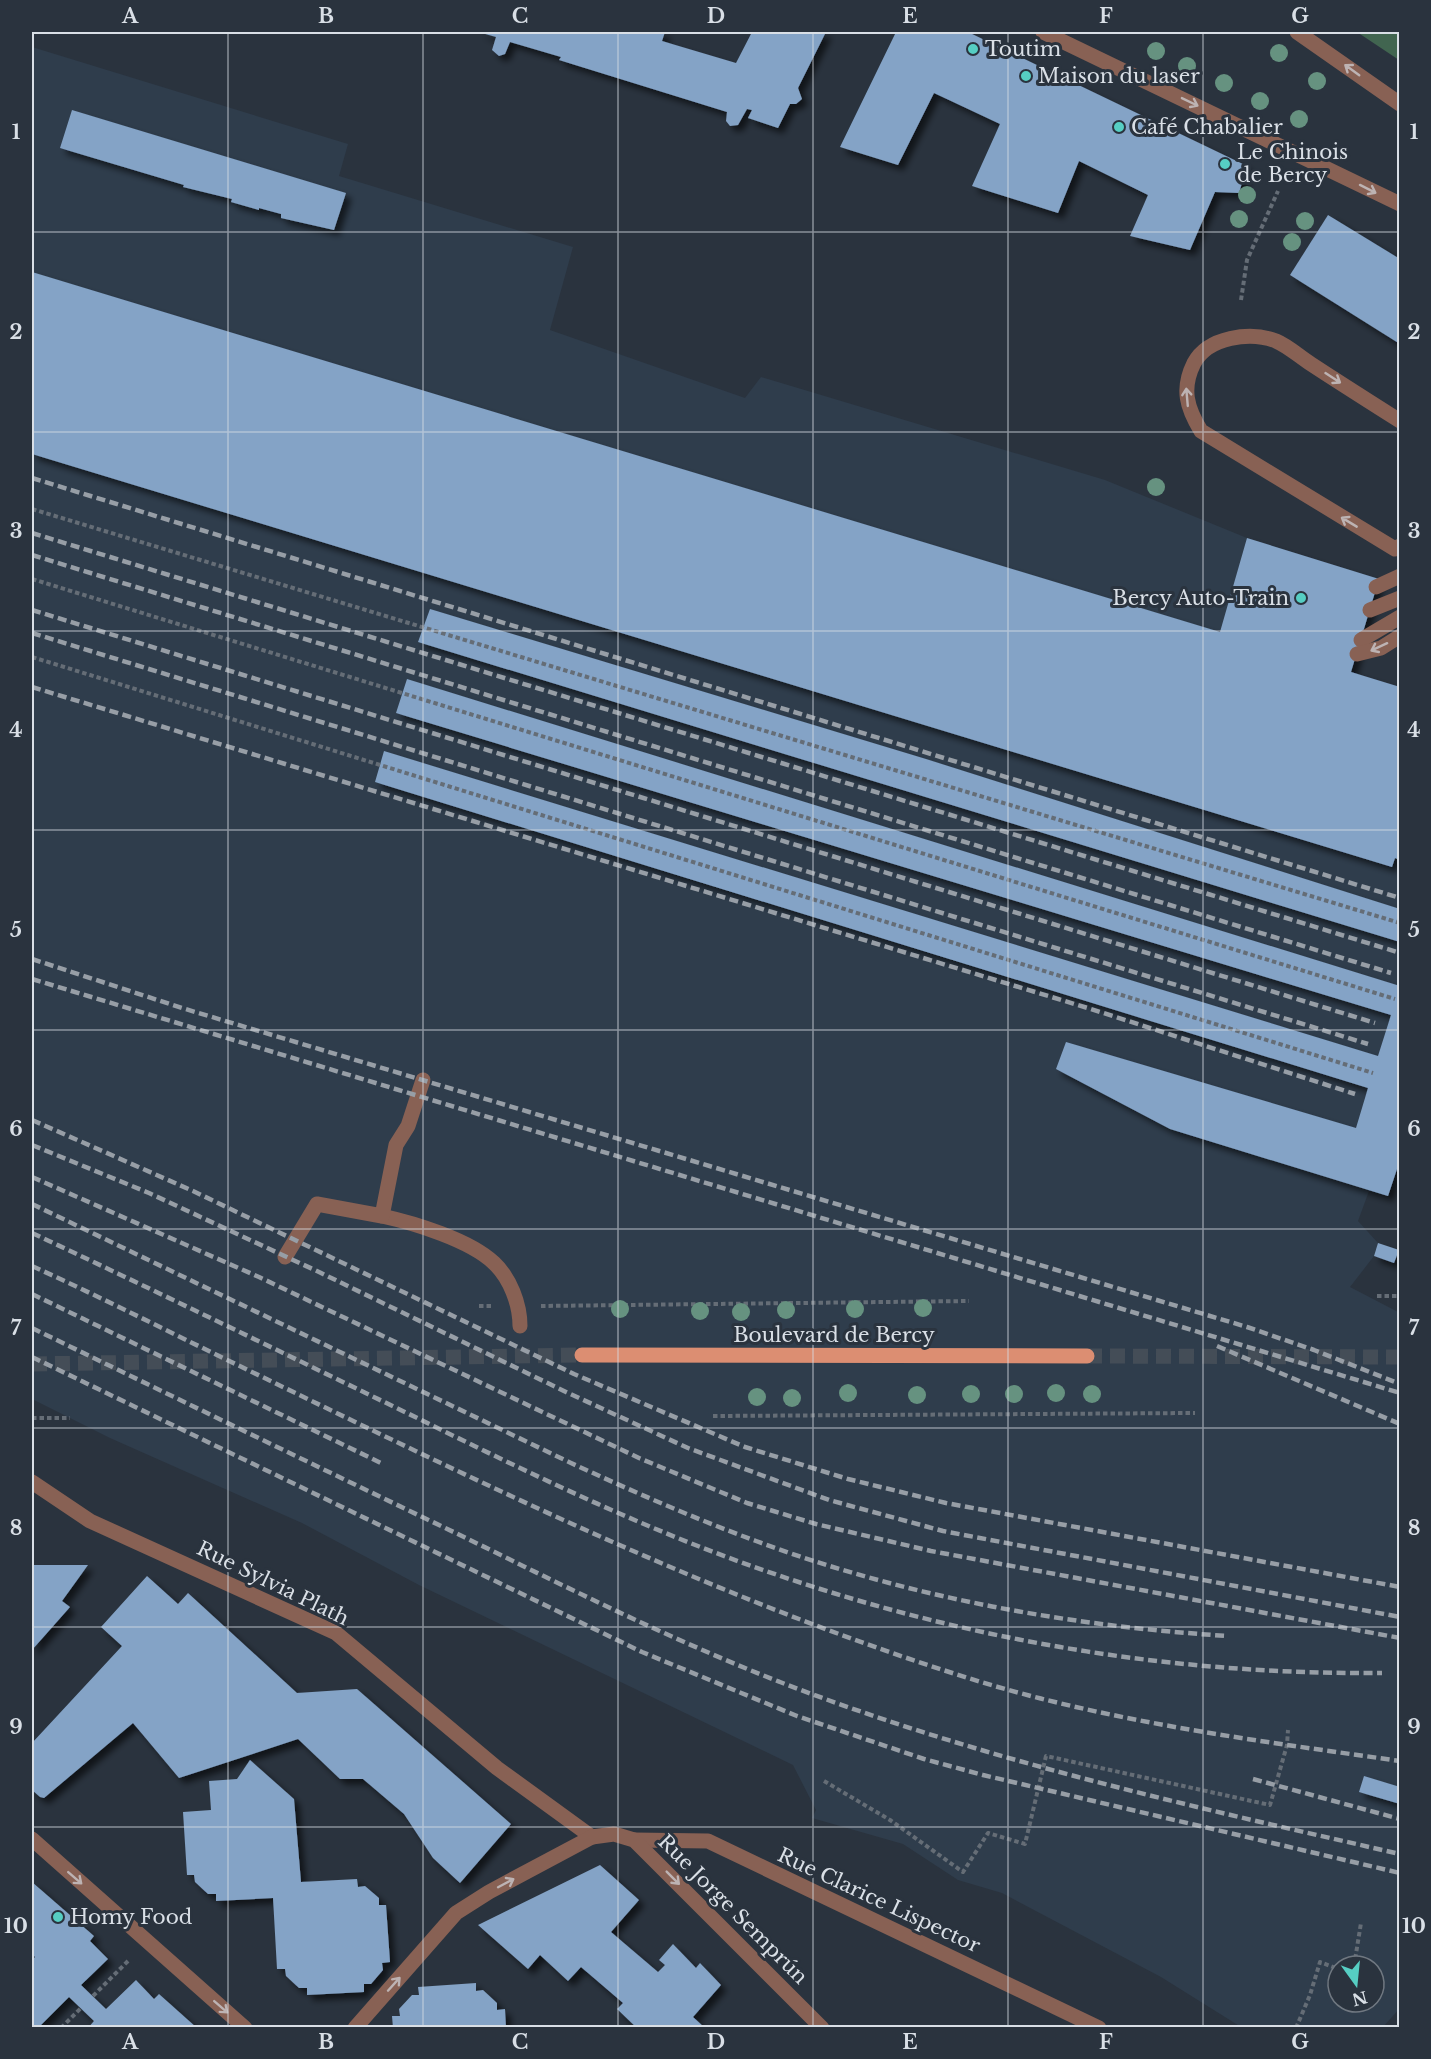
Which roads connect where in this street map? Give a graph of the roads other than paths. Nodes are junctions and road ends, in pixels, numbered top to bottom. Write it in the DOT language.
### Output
graph roads {
  1 [pos="1043,32"];
  2 [pos="1297,32"];
  3 [pos="1400,104"];
  4 [pos="1400,204"];
  5 [pos="1400,421"];
  6 [pos="1400,546"];
  7 [pos="1400,576"];
  8 [pos="1376,587"];
  9 [pos="1400,597"];
  10 [pos="1370,610"];
  11 [pos="1400,617"];
  12 [pos="1400,636"];
  13 [pos="423,1080"];
  14 [pos="382,1216"];
  15 [pos="285,1257"];
  16 [pos="520,1326"];
  17 [pos="582,1355"];
  18 [pos="1087,1356"];
  19 [pos="32,1482"];
  20 [pos="592,1837"];
  21 [pos="32,1839"];
  22 [pos="634,1840"];
  23 [pos="245,2028"];
  24 [pos="355,2028"];
  25 [pos="822,2028"];
  26 [pos="1099,2028"];
  1 -- 4 [label="street, one-way"];
  3 -- 2 [label="street, one-way"];
  6 -- 5 [label="street, one-way"];
  7 -- 8 [label="street"];
  9 -- 10 [label="street"];
  12 -- 11 [label="street, one-way"];
  13 -- 14 [label="street"];
  14 -- 15 [label="street"];
  14 -- 16 [label="street"];
  17 -- 18 [label="main road, Boulevard de Bercy"];
  19 -- 20 [label="street, Rue Sylvia Plath"];
  20 -- 22 [label="street, Rue Jorge Semprún"];
  24 -- 20 [label="street, Rue Jorge Semprún, one-way"];
  21 -- 23 [label="street, one-way"];
  22 -- 25 [label="street, Rue Jorge Semprún, one-way"];
  22 -- 26 [label="street, Rue Clarice Lispector"];
}
